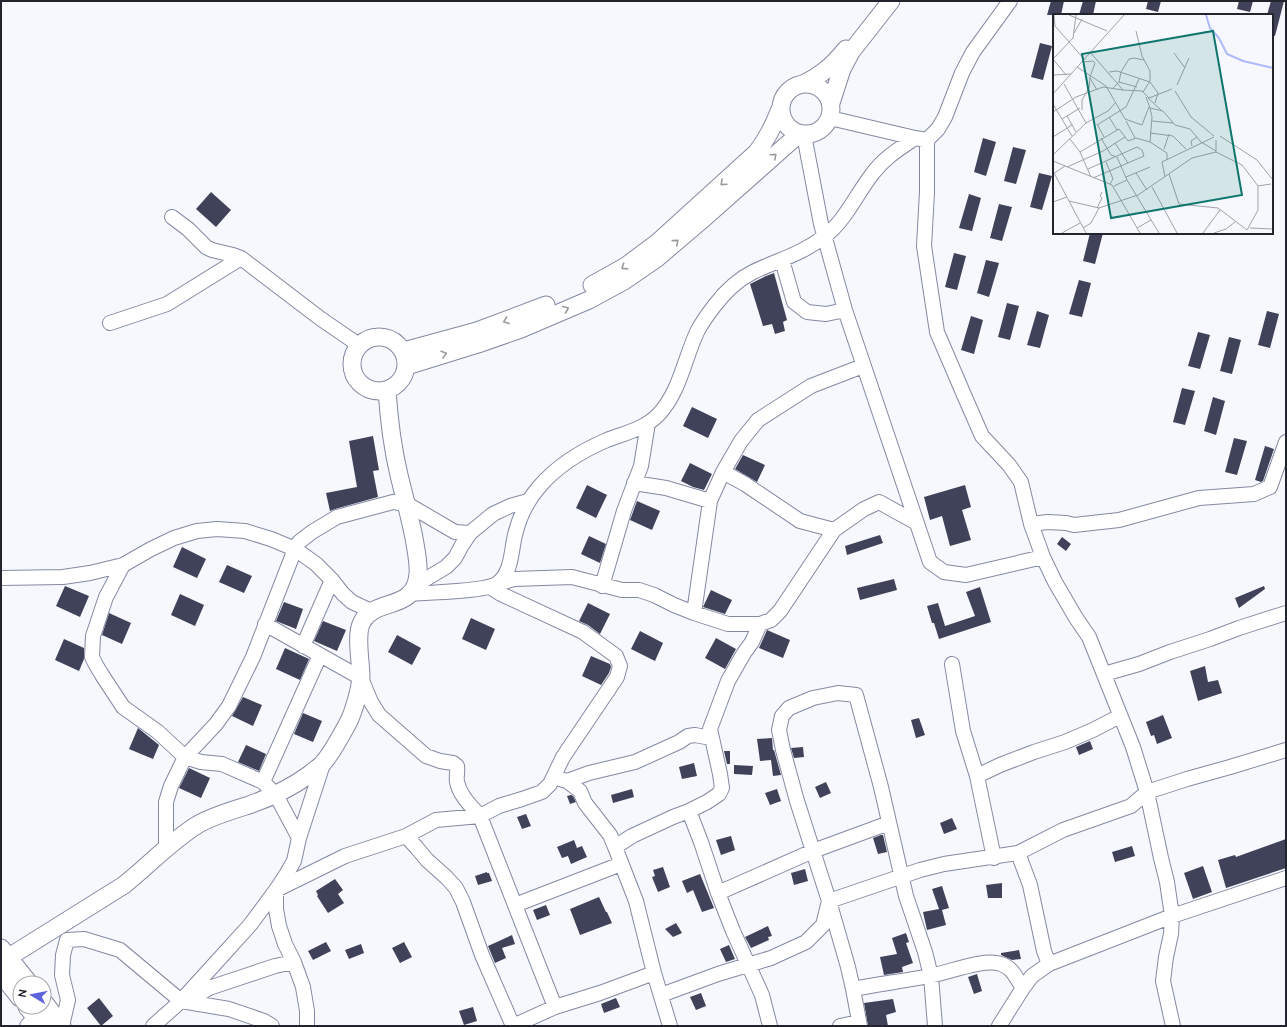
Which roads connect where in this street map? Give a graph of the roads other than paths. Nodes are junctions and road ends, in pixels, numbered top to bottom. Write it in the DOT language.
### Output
graph roads {
  1 [pos="882,1"];
  2 [pos="891,1"];
  3 [pos="1010,1"];
  4 [pos="803,84"];
  5 [pos="780,109"];
  6 [pos="830,111"];
  7 [pos="802,134"];
  8 [pos="921,139"];
  9 [pos="172,217"];
  10 [pos="824,237"];
  11 [pos="241,258"];
  12 [pos="782,260"];
  13 [pos="845,310"];
  14 [pos="110,323"];
  15 [pos="359,345"];
  16 [pos="405,358"];
  17 [pos="863,366"];
  18 [pos="387,390"];
  19 [pos="648,423"];
  20 [pos="1286,442"];
  21 [pos="723,472"];
  22 [pos="634,483"];
  23 [pos="528,500"];
  24 [pos="710,501"];
  25 [pos="407,504"];
  26 [pos="917,523"];
  27 [pos="1031,524"];
  28 [pos="834,530"];
  29 [pos="470,533"];
  30 [pos="295,548"];
  31 [pos="1043,557"];
  32 [pos="122,565"];
  33 [pos="1,578"];
  34 [pos="332,580"];
  35 [pos="493,585"];
  36 [pos="602,586"];
  37 [pos="414,589"];
  38 [pos="371,611"];
  39 [pos="694,613"];
  40 [pos="1286,613"];
  41 [pos="264,624"];
  42 [pos="760,624"];
  43 [pos="303,646"];
  44 [pos="320,655"];
  45 [pos="952,664"];
  46 [pos="1104,674"];
  47 [pos="361,678"];
  48 [pos="1120,716"];
  49 [pos="711,738"];
  50 [pos="1286,750"];
  51 [pos="185,757"];
  52 [pos="323,764"];
  53 [pos="977,776"];
  54 [pos="561,779"];
  55 [pos="264,782"];
  56 [pos="1147,792"];
  57 [pos="276,795"];
  58 [pos="689,811"];
  59 [pos="480,816"];
  60 [pos="889,822"];
  61 [pos="406,836"];
  62 [pos="299,838"];
  63 [pos="615,847"];
  64 [pos="166,848"];
  65 [pos="813,851"];
  66 [pos="1018,853"];
  67 [pos="994,858"];
  68 [pos="621,864"];
  69 [pos="902,876"];
  70 [pos="1286,878"];
  71 [pos="276,890"];
  72 [pos="718,893"];
  73 [pos="829,901"];
  74 [pos="515,905"];
  75 [pos="1172,916"];
  76 [pos="4,956"];
  77 [pos="294,962"];
  78 [pos="748,964"];
  79 [pos="1049,964"];
  80 [pos="654,973"];
  81 [pos="1,974"];
  82 [pos="22,975"];
  83 [pos="931,976"];
  84 [pos="12,988"];
  85 [pos="1023,988"];
  86 [pos="854,989"];
  87 [pos="661,995"];
  88 [pos="185,1001"];
  89 [pos="555,1007"];
  90 [pos="52,1013"];
  91 [pos="860,1024"];
  92 [pos="62,1026"];
  93 [pos="153,1026"];
  94 [pos="272,1026"];
  95 [pos="307,1026"];
  96 [pos="513,1026"];
  97 [pos="670,1026"];
  98 [pos="770,1026"];
  99 [pos="840,1026"];
  100 [pos="935,1026"];
  101 [pos="999,1026"];
  102 [pos="1173,1026"];
  1 -- 4 [label="street"];
  2 -- 6 [label="street"];
  3 -- 8 [label="street"];
  4 -- 5 [label="street"];
  4 -- 6 [label="street"];
  5 -- 7 [label="street"];
  5 -- 16 [label="street, one-way"];
  6 -- 7 [label="street"];
  6 -- 8 [label="street"];
  7 -- 10 [label="street"];
  16 -- 7 [label="street, one-way"];
  8 -- 10 [label="street"];
  8 -- 27 [label="street"];
  9 -- 11 [label="street"];
  10 -- 12 [label="street"];
  10 -- 13 [label="street"];
  11 -- 14 [label="street"];
  11 -- 15 [label="street"];
  12 -- 13 [label="street"];
  12 -- 19 [label="street"];
  13 -- 17 [label="street"];
  15 -- 16 [label="street"];
  15 -- 18 [label="street"];
  16 -- 18 [label="street"];
  17 -- 21 [label="street"];
  17 -- 26 [label="street"];
  18 -- 25 [label="street"];
  19 -- 22 [label="street"];
  19 -- 23 [label="street"];
  20 -- 27 [label="street"];
  21 -- 24 [label="street"];
  21 -- 28 [label="street"];
  22 -- 24 [label="street"];
  22 -- 36 [label="street"];
  23 -- 29 [label="street"];
  23 -- 35 [label="street"];
  24 -- 39 [label="street"];
  25 -- 29 [label="street"];
  25 -- 30 [label="street"];
  25 -- 37 [label="street"];
  26 -- 28 [label="street"];
  26 -- 31 [label="street"];
  27 -- 31 [label="street"];
  28 -- 42 [label="street"];
  29 -- 37 [label="street"];
  30 -- 32 [label="street"];
  30 -- 34 [label="street"];
  30 -- 41 [label="street"];
  31 -- 46 [label="street"];
  32 -- 33 [label="street"];
  32 -- 51 [label="street"];
  34 -- 38 [label="street"];
  34 -- 43 [label="street"];
  35 -- 36 [label="street"];
  35 -- 37 [label="street"];
  35 -- 54 [label="street"];
  36 -- 39 [label="street"];
  37 -- 38 [label="street"];
  38 -- 47 [label="street"];
  39 -- 42 [label="street"];
  40 -- 46 [label="street"];
  41 -- 43 [label="street"];
  41 -- 51 [label="street"];
  42 -- 49 [label="street"];
  43 -- 44 [label="street"];
  44 -- 47 [label="street"];
  44 -- 55 [label="street"];
  45 -- 53 [label="street"];
  46 -- 48 [label="street"];
  47 -- 52 [label="street"];
  47 -- 59 [label="street"];
  48 -- 53 [label="street"];
  48 -- 56 [label="street"];
  49 -- 54 [label="street"];
  49 -- 58 [label="street"];
  50 -- 56 [label="street"];
  51 -- 55 [label="street"];
  51 -- 64 [label="street"];
  52 -- 57 [label="street"];
  52 -- 62 [label="street"];
  53 -- 67 [label="street"];
  54 -- 59 [label="street"];
  54 -- 63 [label="street"];
  55 -- 57 [label="street"];
  56 -- 66 [label="street"];
  56 -- 75 [label="street"];
  57 -- 62 [label="street"];
  57 -- 64 [label="street"];
  58 -- 63 [label="street"];
  58 -- 72 [label="street"];
  59 -- 61 [label="street"];
  59 -- 74 [label="street"];
  60 -- 65 [label="street"];
  60 -- 65 [label="street"];
  60 -- 69 [label="street"];
  61 -- 71 [label="street"];
  61 -- 96 [label="street"];
  62 -- 71 [label="street"];
  63 -- 68 [label="street"];
  64 -- 76 [label="street"];
  65 -- 72 [label="street"];
  65 -- 73 [label="street"];
  66 -- 67 [label="street"];
  66 -- 79 [label="street"];
  67 -- 69 [label="street"];
  68 -- 74 [label="street"];
  68 -- 80 [label="street"];
  69 -- 73 [label="street"];
  69 -- 83 [label="street"];
  70 -- 75 [label="street"];
  71 -- 77 [label="street"];
  71 -- 88 [label="street"];
  72 -- 78 [label="street"];
  73 -- 78 [label="street"];
  73 -- 86 [label="street"];
  74 -- 89 [label="street"];
  75 -- 79 [label="street"];
  75 -- 102 [label="street"];
  76 -- 82 [label="street"];
  77 -- 88 [label="street"];
  77 -- 95 [label="street"];
  78 -- 87 [label="street"];
  78 -- 98 [label="street"];
  79 -- 85 [label="street"];
  80 -- 87 [label="street"];
  80 -- 89 [label="street"];
  81 -- 84 [label="street"];
  83 -- 85 [label="street"];
  83 -- 86 [label="street"];
  83 -- 100 [label="street"];
  85 -- 101 [label="street"];
  86 -- 91 [label="street"];
  87 -- 97 [label="street"];
  88 -- 92 [label="street"];
  88 -- 93 [label="street"];
  88 -- 94 [label="street"];
  89 -- 96 [label="street"];
  90 -- 92 [label="street"];
  91 -- 99 [label="street"];
}
